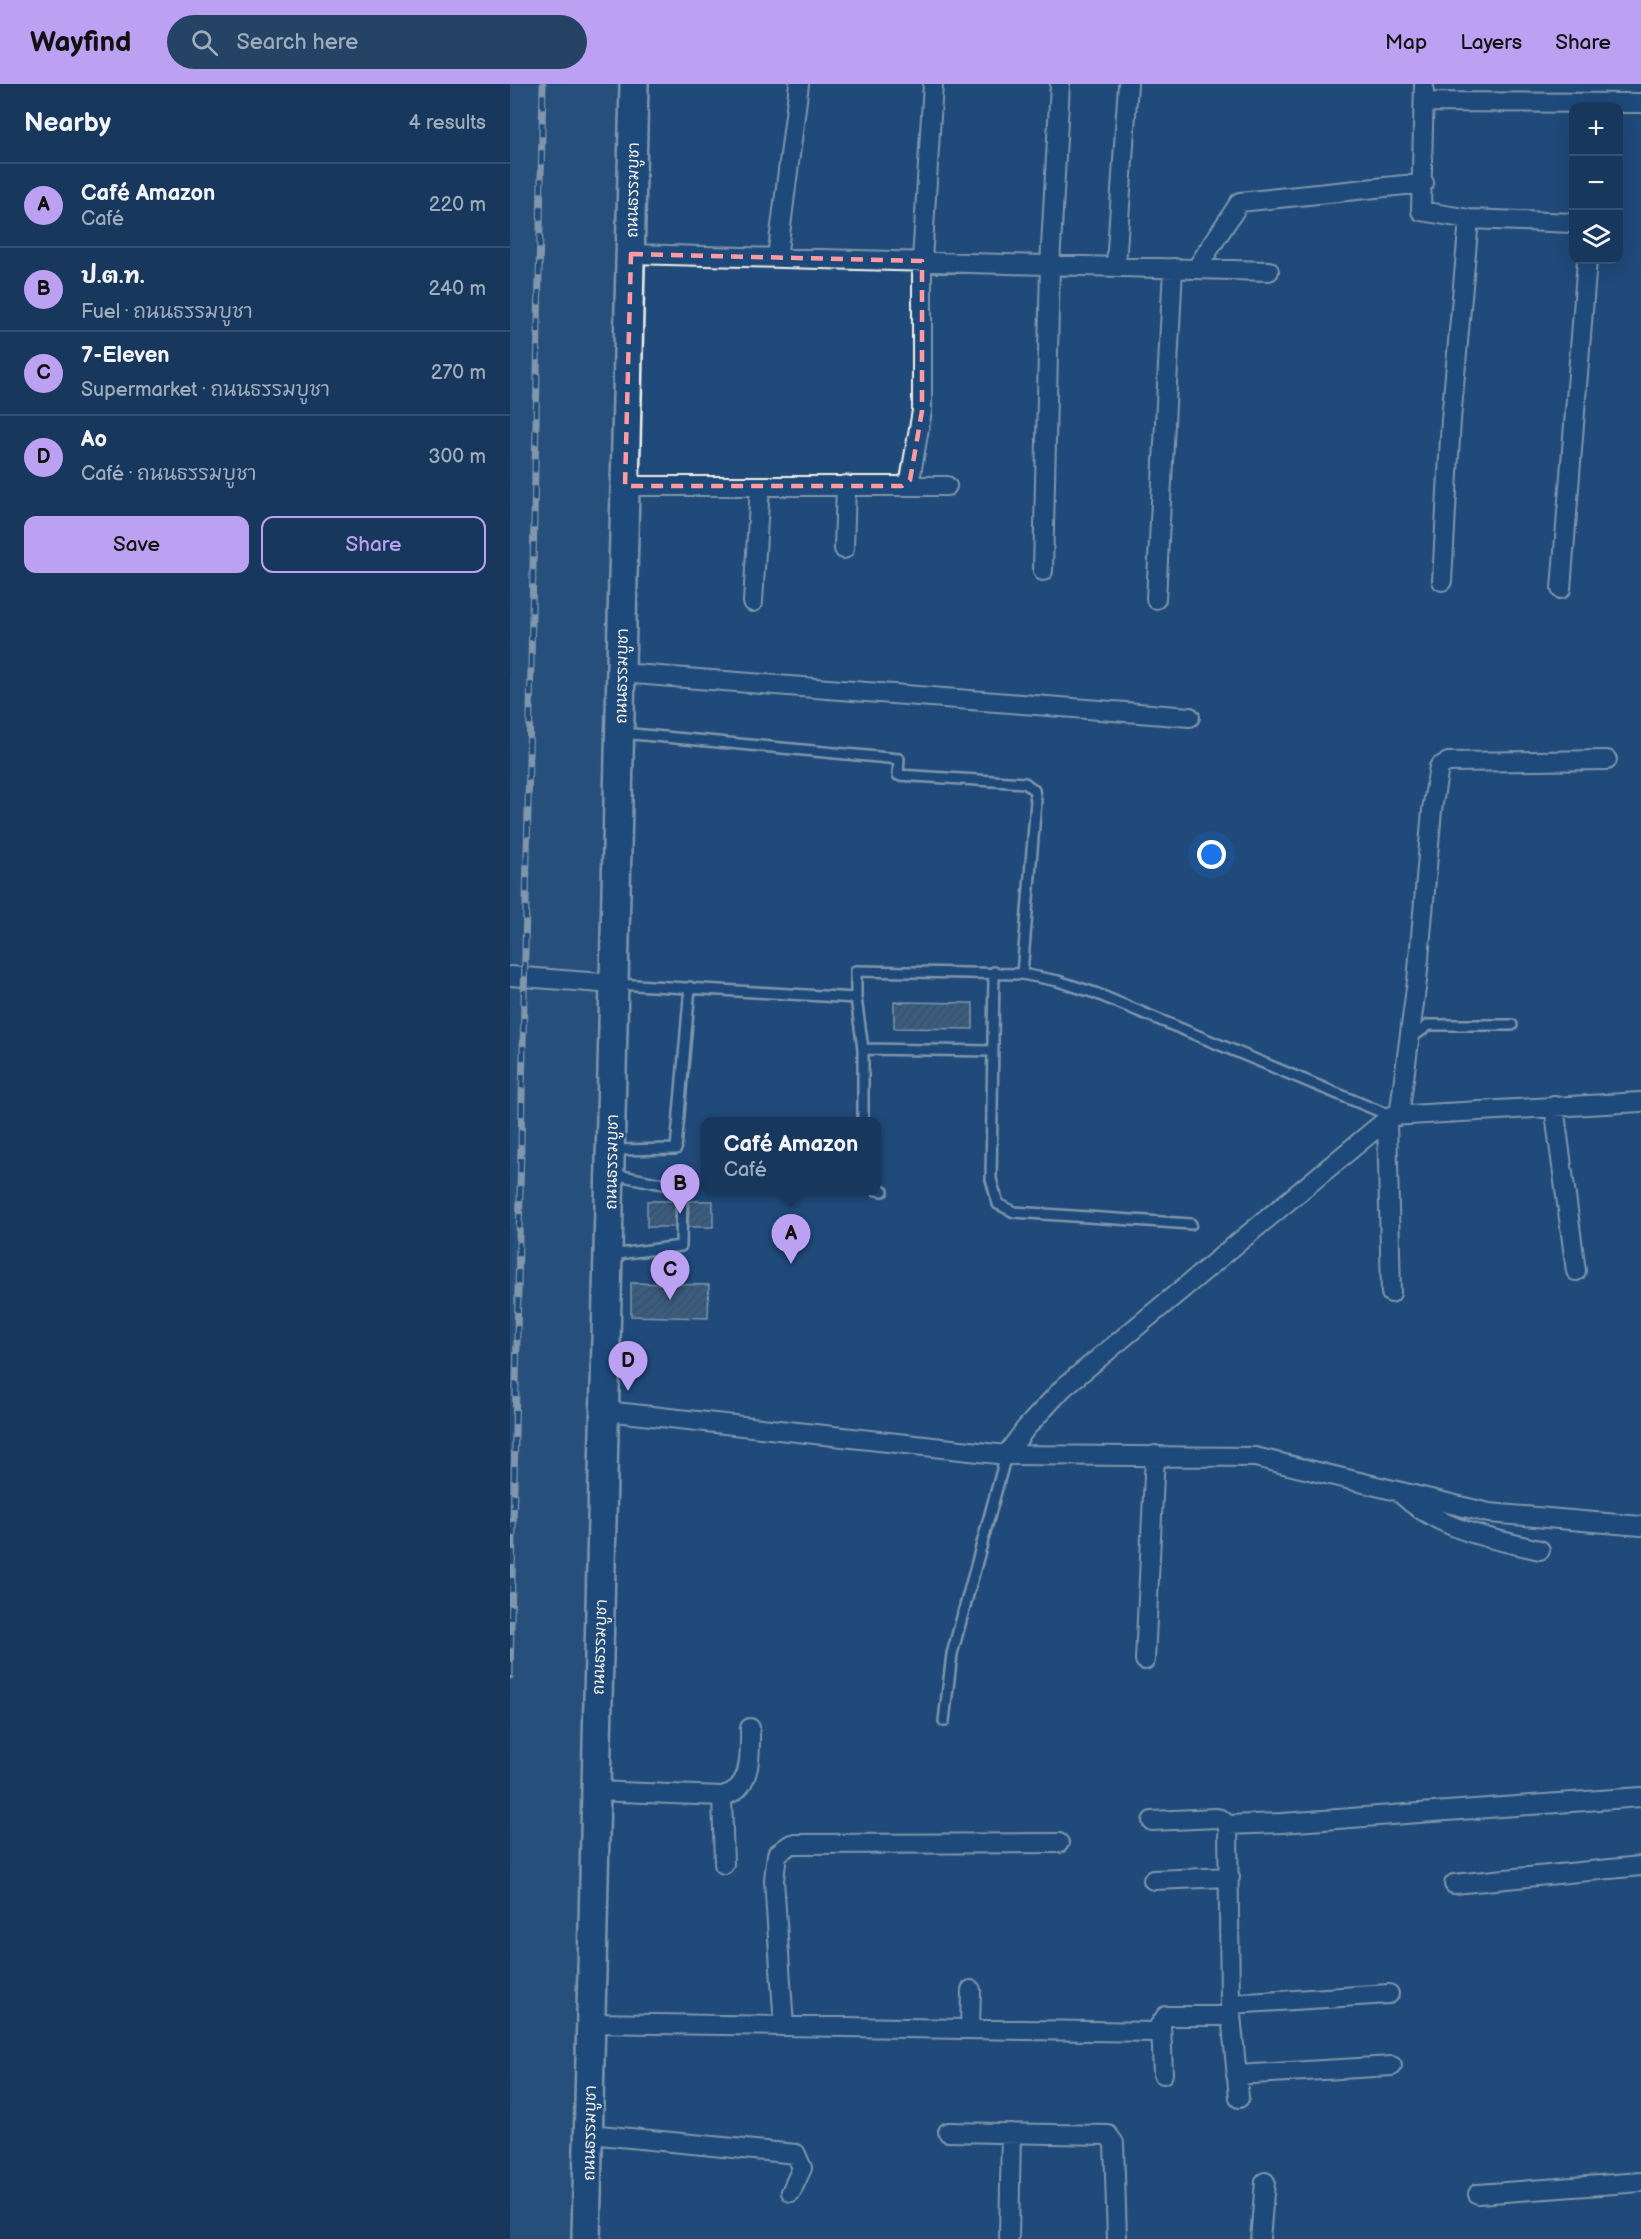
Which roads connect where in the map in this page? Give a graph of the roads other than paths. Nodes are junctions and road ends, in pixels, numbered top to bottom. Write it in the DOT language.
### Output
graph roads {
  1 [pos="634,84"];
  2 [pos="799,84"];
  3 [pos="933,84"];
  4 [pos="1060,84"];
  5 [pos="1128,84"];
  6 [pos="1425,93"];
  7 [pos="1641,104"];
  8 [pos="1424,183"];
  9 [pos="1468,219"];
  10 [pos="1569,223"];
  11 [pos="631,254"];
  12 [pos="777,258"];
  13 [pos="922,261"];
  14 [pos="1587,264"];
  15 [pos="1050,265"];
  16 [pos="1116,266"];
  17 [pos="1173,268"];
  18 [pos="1196,268"];
  19 [pos="1269,271"];
  20 [pos="846,485"];
  21 [pos="625,486"];
  22 [pos="759,486"];
  23 [pos="902,486"];
  24 [pos="947,486"];
  25 [pos="844,549"];
  26 [pos="1043,571"];
  27 [pos="1442,581"];
  28 [pos="1561,589"];
  29 [pos="1156,599"];
  30 [pos="753,602"];
  31 [pos="621,673"];
  32 [pos="1190,717"];
  33 [pos="619,733"];
  34 [pos="1606,760"];
  35 [pos="994,972"];
  36 [pos="1022,974"];
  37 [pos="510,976"];
  38 [pos="615,984"];
  39 [pos="690,987"];
  40 [pos="856,998"];
  41 [pos="1512,1024"];
  42 [pos="1410,1040"];
  43 [pos="863,1049"];
  44 [pos="993,1051"];
  45 [pos="1641,1102"];
  46 [pos="1554,1106"];
  47 [pos="863,1117"];
  48 [pos="1392,1117"];
  49 [pos="611,1162"];
  50 [pos="1191,1224"];
  51 [pos="609,1255"];
  52 [pos="1576,1270"];
  53 [pos="1391,1293"];
  54 [pos="606,1411"];
  55 [pos="1006,1455"];
  56 [pos="1155,1455"];
  57 [pos="1397,1491"];
  58 [pos="1641,1526"];
  59 [pos="1540,1550"];
  60 [pos="1145,1660"];
  61 [pos="944,1721"];
  62 [pos="750,1728"];
  63 [pos="595,1791"];
  64 [pos="722,1796"];
  65 [pos="1641,1797"];
  66 [pos="1152,1821"];
  67 [pos="1228,1825"];
  68 [pos="1059,1843"];
  69 [pos="724,1864"];
  70 [pos="1641,1866"];
  71 [pos="1230,1877"];
  72 [pos="1153,1880"];
  73 [pos="1454,1884"];
  74 [pos="971,1990"];
  75 [pos="1389,1994"];
  76 [pos="1230,2010"];
  77 [pos="591,2023"];
  78 [pos="1161,2025"];
  79 [pos="784,2026"];
  80 [pos="970,2029"];
  81 [pos="1392,2066"];
  82 [pos="1163,2074"];
  83 [pos="1236,2075"];
  84 [pos="1239,2098"];
  85 [pos="948,2132"];
  86 [pos="1011,2133"];
  87 [pos="589,2134"];
  88 [pos="1265,2182"];
  89 [pos="1641,2182"];
  90 [pos="791,2192"];
  91 [pos="1478,2194"];
  92 [pos="1009,2238"];
  93 [pos="586,2239"];
  94 [pos="1117,2239"];
  95 [pos="1260,2239"];
  1 -- 11 [label="main road, ถนนธรรมบูชา"];
  2 -- 12 [label="street"];
  3 -- 13 [label="street"];
  4 -- 15 [label="street"];
  5 -- 16 [label="street"];
  6 -- 7 [label="street"];
  6 -- 8 [label="street"];
  8 -- 9 [label="street"];
  8 -- 18 [label="street"];
  9 -- 10 [label="street"];
  9 -- 27 [label="street"];
  11 -- 12 [label="street"];
  11 -- 21 [label="main road, ถนนธรรมบูชา"];
  12 -- 13 [label="street"];
  13 -- 15 [label="street"];
  13 -- 23 [label="street"];
  14 -- 28 [label="street"];
  15 -- 16 [label="street"];
  15 -- 26 [label="street"];
  16 -- 17 [label="street"];
  17 -- 18 [label="street"];
  17 -- 29 [label="street"];
  18 -- 19 [label="street"];
  20 -- 22 [label="street"];
  20 -- 23 [label="street"];
  20 -- 25 [label="street"];
  21 -- 22 [label="street"];
  21 -- 31 [label="main road, ถนนธรรมบูชา"];
  22 -- 30 [label="street"];
  23 -- 24 [label="street"];
  31 -- 32 [label="street"];
  31 -- 33 [label="main road, ถนนธรรมบูชา"];
  33 -- 36 [label="lane"];
  33 -- 38 [label="main road, ถนนธรรมบูชา"];
  34 -- 42 [label="street"];
  35 -- 36 [label="lane"];
  35 -- 40 [label="lane"];
  35 -- 44 [label="lane"];
  36 -- 48 [label="lane"];
  37 -- 38 [label="street"];
  38 -- 39 [label="lane"];
  38 -- 49 [label="main road, ถนนธรรมบูชา"];
  39 -- 40 [label="lane"];
  39 -- 49 [label="lane"];
  40 -- 43 [label="lane"];
  41 -- 42 [label="lane"];
  42 -- 48 [label="street"];
  43 -- 44 [label="lane"];
  43 -- 47 [label="lane"];
  44 -- 50 [label="lane"];
  45 -- 46 [label="street"];
  46 -- 48 [label="street"];
  46 -- 52 [label="street"];
  48 -- 53 [label="street"];
  48 -- 55 [label="street"];
  49 -- 51 [label="main road, ถนนธรรมบูชา"];
  49 -- 51 [label="lane"];
  51 -- 54 [label="main road, ถนนธรรมบูชา"];
  54 -- 55 [label="street"];
  54 -- 63 [label="main road, ถนนธรรมบูชา"];
  55 -- 56 [label="street"];
  55 -- 61 [label="lane"];
  56 -- 57 [label="street"];
  56 -- 60 [label="street"];
  57 -- 58 [label="street"];
  57 -- 59 [label="street"];
  62 -- 64 [label="street"];
  63 -- 64 [label="street"];
  63 -- 77 [label="main road, ถนนธรรมบูชา"];
  64 -- 69 [label="street"];
  65 -- 67 [label="street"];
  66 -- 67 [label="street"];
  67 -- 71 [label="street"];
  68 -- 79 [label="street"];
  70 -- 73 [label="street"];
  71 -- 72 [label="street"];
  71 -- 76 [label="street"];
  74 -- 80 [label="street"];
  75 -- 76 [label="street"];
  76 -- 78 [label="street"];
  76 -- 83 [label="street"];
  77 -- 79 [label="street"];
  77 -- 87 [label="main road, ถนนธรรมบูชา"];
  78 -- 80 [label="street"];
  78 -- 82 [label="street"];
  79 -- 80 [label="street"];
  81 -- 83 [label="street"];
  83 -- 84 [label="street"];
  85 -- 86 [label="street"];
  86 -- 92 [label="street"];
  86 -- 94 [label="street"];
  87 -- 90 [label="street"];
  87 -- 93 [label="main road, ถนนธรรมบูชา"];
  88 -- 95 [label="street"];
  89 -- 91 [label="street"];
}
